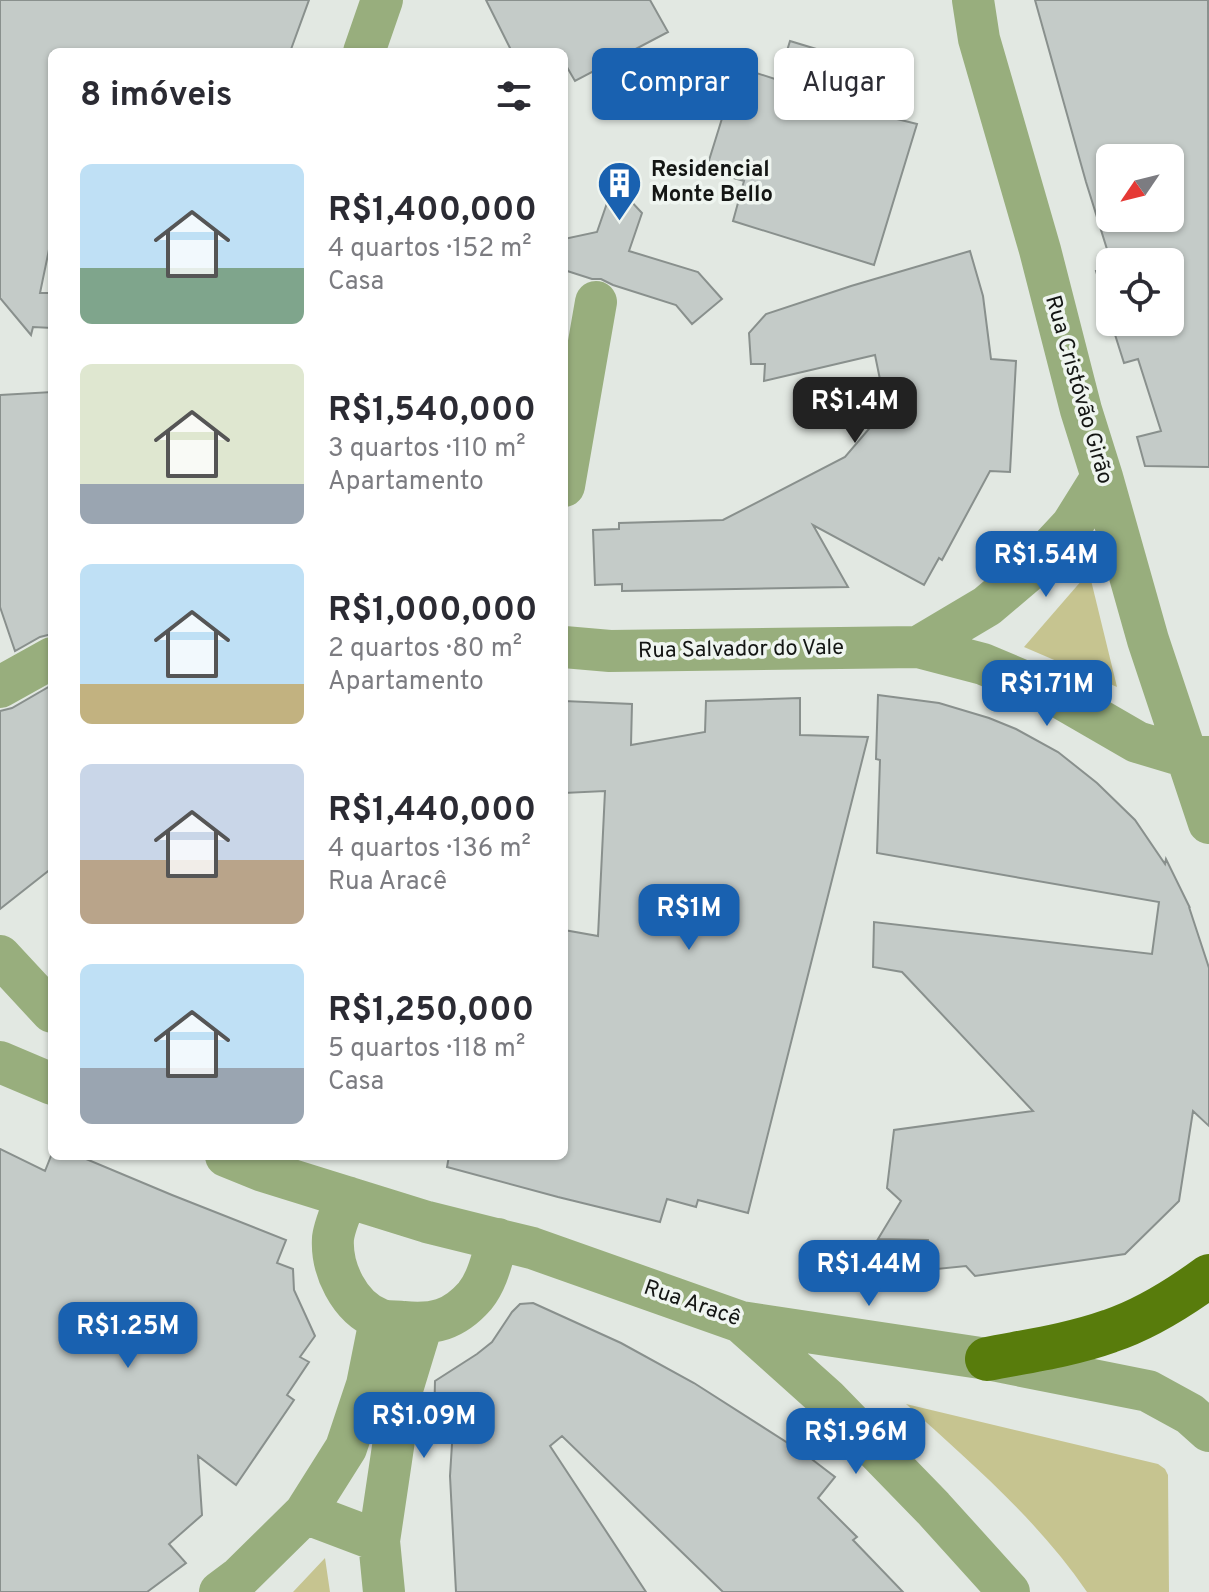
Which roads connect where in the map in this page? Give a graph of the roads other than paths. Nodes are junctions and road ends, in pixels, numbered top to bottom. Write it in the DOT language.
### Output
graph roads {
  1 [pos="382,0"];
  2 [pos="973,0"];
  3 [pos="365,48"];
  4 [pos="596,302"];
  5 [pos="568,463"];
  6 [pos="1102,477"];
  7 [pos="568,647"];
  8 [pos="918,647"];
  9 [pos="48,660"];
  10 [pos="0,687"];
  11 [pos="1198,757"];
  12 [pos="1209,823"];
  13 [pos="0,956"];
  14 [pos="48,1008"];
  15 [pos="0,1062"];
  16 [pos="48,1082"];
  17 [pos="236,1160"];
  18 [pos="347,1197"];
  19 [pos="498,1239"];
  20 [pos="1209,1276"];
  21 [pos="380,1320"];
  22 [pos="741,1322"];
  23 [pos="422,1324"];
  24 [pos="987,1359"];
  25 [pos="1209,1431"];
  26 [pos="305,1513"];
  27 [pos="379,1541"];
  28 [pos="220,1592"];
  29 [pos="384,1592"];
  30 [pos="1009,1592"];
  1 -- 3 [label="street"];
  2 -- 6 [label="street, Rua Cristóvão Girão"];
  4 -- 5 [label="street"];
  6 -- 8 [label="street, Rua Salvador do Vale"];
  6 -- 11 [label="street, Rua Cristóvão Girão"];
  7 -- 8 [label="street, Rua Salvador do Vale"];
  8 -- 11 [label="street, Rua Salvador do Vale"];
  9 -- 10 [label="street"];
  11 -- 12 [label="street, Rua Cristóvão Girão"];
  13 -- 14 [label="street"];
  15 -- 16 [label="street"];
  17 -- 18 [label="street, Rua Aracê"];
  18 -- 19 [label="street, Rua Aracê"];
  18 -- 21 [label="street"];
  19 -- 22 [label="street, Rua Aracê"];
  19 -- 23 [label="street"];
  20 -- 24 [label="main road"];
  21 -- 23 [label="street"];
  21 -- 26 [label="street"];
  22 -- 24 [label="street, Rua Aracê"];
  22 -- 30 [label="street"];
  23 -- 27 [label="street"];
  24 -- 25 [label="street, Rua Aracê"];
  26 -- 27 [label="street"];
  26 -- 28 [label="street"];
  27 -- 29 [label="street"];
}
